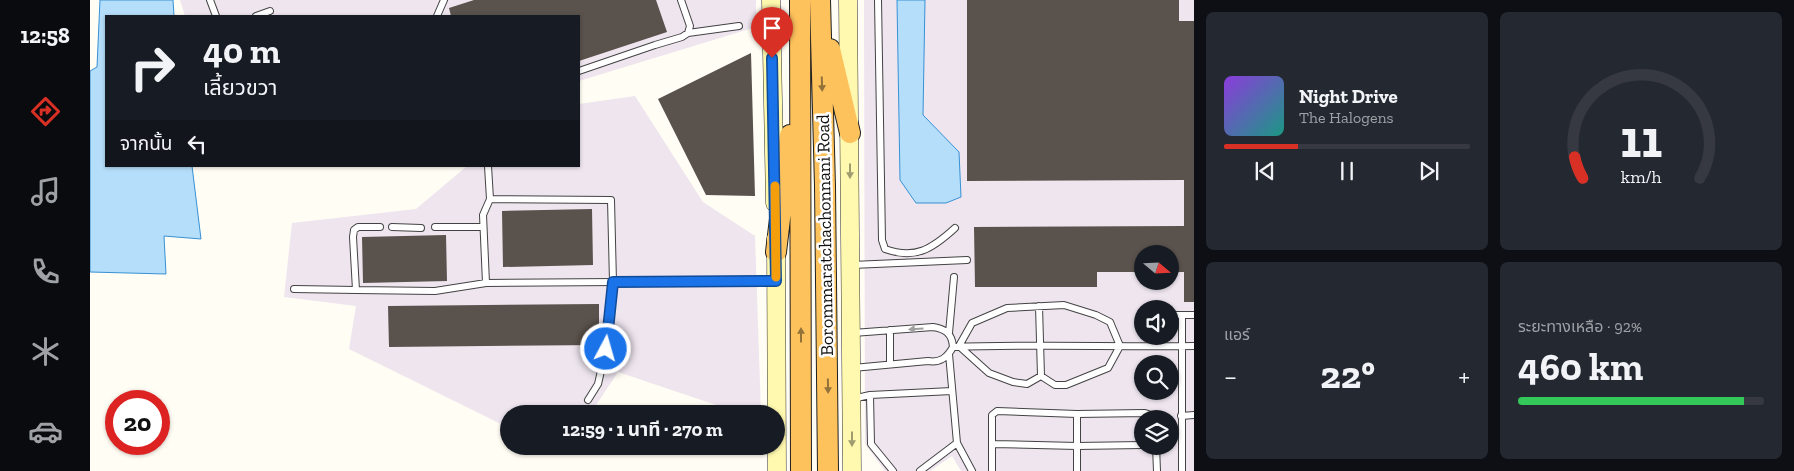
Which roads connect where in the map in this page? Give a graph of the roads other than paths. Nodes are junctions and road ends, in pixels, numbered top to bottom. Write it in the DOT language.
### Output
graph roads {
  1 [pos="210,0"];
  2 [pos="444,0"];
  3 [pos="681,0"];
  4 [pos="771,0"];
  5 [pos="800,0"];
  6 [pos="848,0"];
  7 [pos="878,0"];
  8 [pos="820,4"];
  9 [pos="270,11"];
  10 [pos="216,15"];
  11 [pos="259,15"];
  12 [pos="437,15"];
  13 [pos="739,26"];
  14 [pos="688,33"];
  15 [pos="801,45"];
  16 [pos="580,71"];
  17 [pos="850,133"];
  18 [pos="488,167"];
  19 [pos="490,199"];
  20 [pos="483,226"];
  21 [pos="380,227"];
  22 [pos="392,227"];
  23 [pos="421,228"];
  24 [pos="435,228"];
  25 [pos="955,228"];
  26 [pos="776,252"];
  27 [pos="967,260"];
  28 [pos="851,265"];
  29 [pos="954,277"];
  30 [pos="776,281"];
  31 [pos="613,282"];
  32 [pos="486,283"];
  33 [pos="294,288"];
  34 [pos="356,290"];
  35 [pos="1039,306"];
  36 [pos="1179,316"];
  37 [pos="1182,316"];
  38 [pos="1194,316"];
  39 [pos="890,330"];
  40 [pos="851,333"];
  41 [pos="949,333"];
  42 [pos="1040,346"];
  43 [pos="1120,346"];
  44 [pos="1180,346"];
  45 [pos="1194,346"];
  46 [pos="956,347"];
  47 [pos="949,354"];
  48 [pos="890,364"];
  49 [pos="852,368"];
  50 [pos="1041,376"];
  51 [pos="952,391"];
  52 [pos="870,395"];
  53 [pos="852,399"];
  54 [pos="588,400"];
  55 [pos="1134,413"];
  56 [pos="1077,414"];
  57 [pos="1194,415"];
  58 [pos="1181,416"];
  59 [pos="957,444"];
  60 [pos="992,444"];
  61 [pos="1134,445"];
  62 [pos="1076,446"];
  63 [pos="1156,455"];
  64 [pos="777,471"];
  65 [pos="801,471"];
  66 [pos="828,471"];
  67 [pos="852,471"];
  68 [pos="893,471"];
  69 [pos="920,471"];
  70 [pos="972,471"];
  71 [pos="992,471"];
  72 [pos="1077,471"];
  73 [pos="1157,471"];
  74 [pos="1182,471"];
  1 -- 10 [label="lane"];
  2 -- 12 [label="lane"];
  3 -- 14 [label="lane"];
  4 -- 26 [label="main road"];
  5 -- 15 [label="highway, Borommaratchachonnani Road"];
  6 -- 17 [label="main road"];
  7 -- 25 [label="lane"];
  8 -- 17 [label="highway"];
  8 -- 66 [label="highway, Borommaratchachonnani Road, one-way"];
  9 -- 11 [label="lane"];
  13 -- 14 [label="lane"];
  14 -- 16 [label="lane"];
  15 -- 26 [label="highway"];
  65 -- 15 [label="highway, Borommaratchachonnani Road, one-way"];
  17 -- 28 [label="main road, one-way"];
  18 -- 19 [label="lane"];
  19 -- 20 [label="lane"];
  19 -- 31 [label="lane"];
  20 -- 24 [label="lane"];
  20 -- 32 [label="lane"];
  21 -- 34 [label="lane"];
  22 -- 23 [label="lane"];
  26 -- 30 [label="main road"];
  27 -- 28 [label="lane"];
  28 -- 40 [label="main road"];
  29 -- 41 [label="lane"];
  30 -- 31 [label="lane"];
  30 -- 64 [label="main road"];
  31 -- 32 [label="lane"];
  31 -- 54 [label="lane"];
  32 -- 34 [label="lane"];
  33 -- 34 [label="lane"];
  35 -- 42 [label="lane"];
  35 -- 43 [label="lane"];
  35 -- 46 [label="lane"];
  36 -- 37 [label="lane"];
  37 -- 38 [label="lane"];
  37 -- 44 [label="lane"];
  39 -- 40 [label="lane"];
  41 -- 39 [label="lane, one-way"];
  39 -- 48 [label="lane"];
  40 -- 49 [label="main road"];
  41 -- 46 [label="lane"];
  42 -- 43 [label="lane"];
  42 -- 46 [label="lane"];
  42 -- 50 [label="lane"];
  43 -- 44 [label="lane"];
  43 -- 50 [label="lane"];
  44 -- 45 [label="lane"];
  44 -- 58 [label="lane"];
  46 -- 47 [label="lane"];
  46 -- 50 [label="lane"];
  47 -- 48 [label="lane"];
  47 -- 51 [label="lane"];
  48 -- 49 [label="lane"];
  49 -- 53 [label="main road"];
  51 -- 52 [label="lane"];
  51 -- 59 [label="lane"];
  52 -- 53 [label="lane"];
  52 -- 68 [label="lane"];
  53 -- 67 [label="main road, one-way"];
  55 -- 56 [label="lane"];
  56 -- 60 [label="lane"];
  56 -- 62 [label="lane"];
  57 -- 58 [label="lane"];
  58 -- 74 [label="lane"];
  59 -- 69 [label="lane"];
  59 -- 70 [label="lane"];
  60 -- 62 [label="lane"];
  60 -- 71 [label="lane"];
  61 -- 62 [label="lane"];
  62 -- 72 [label="lane"];
  63 -- 73 [label="lane"];
}
